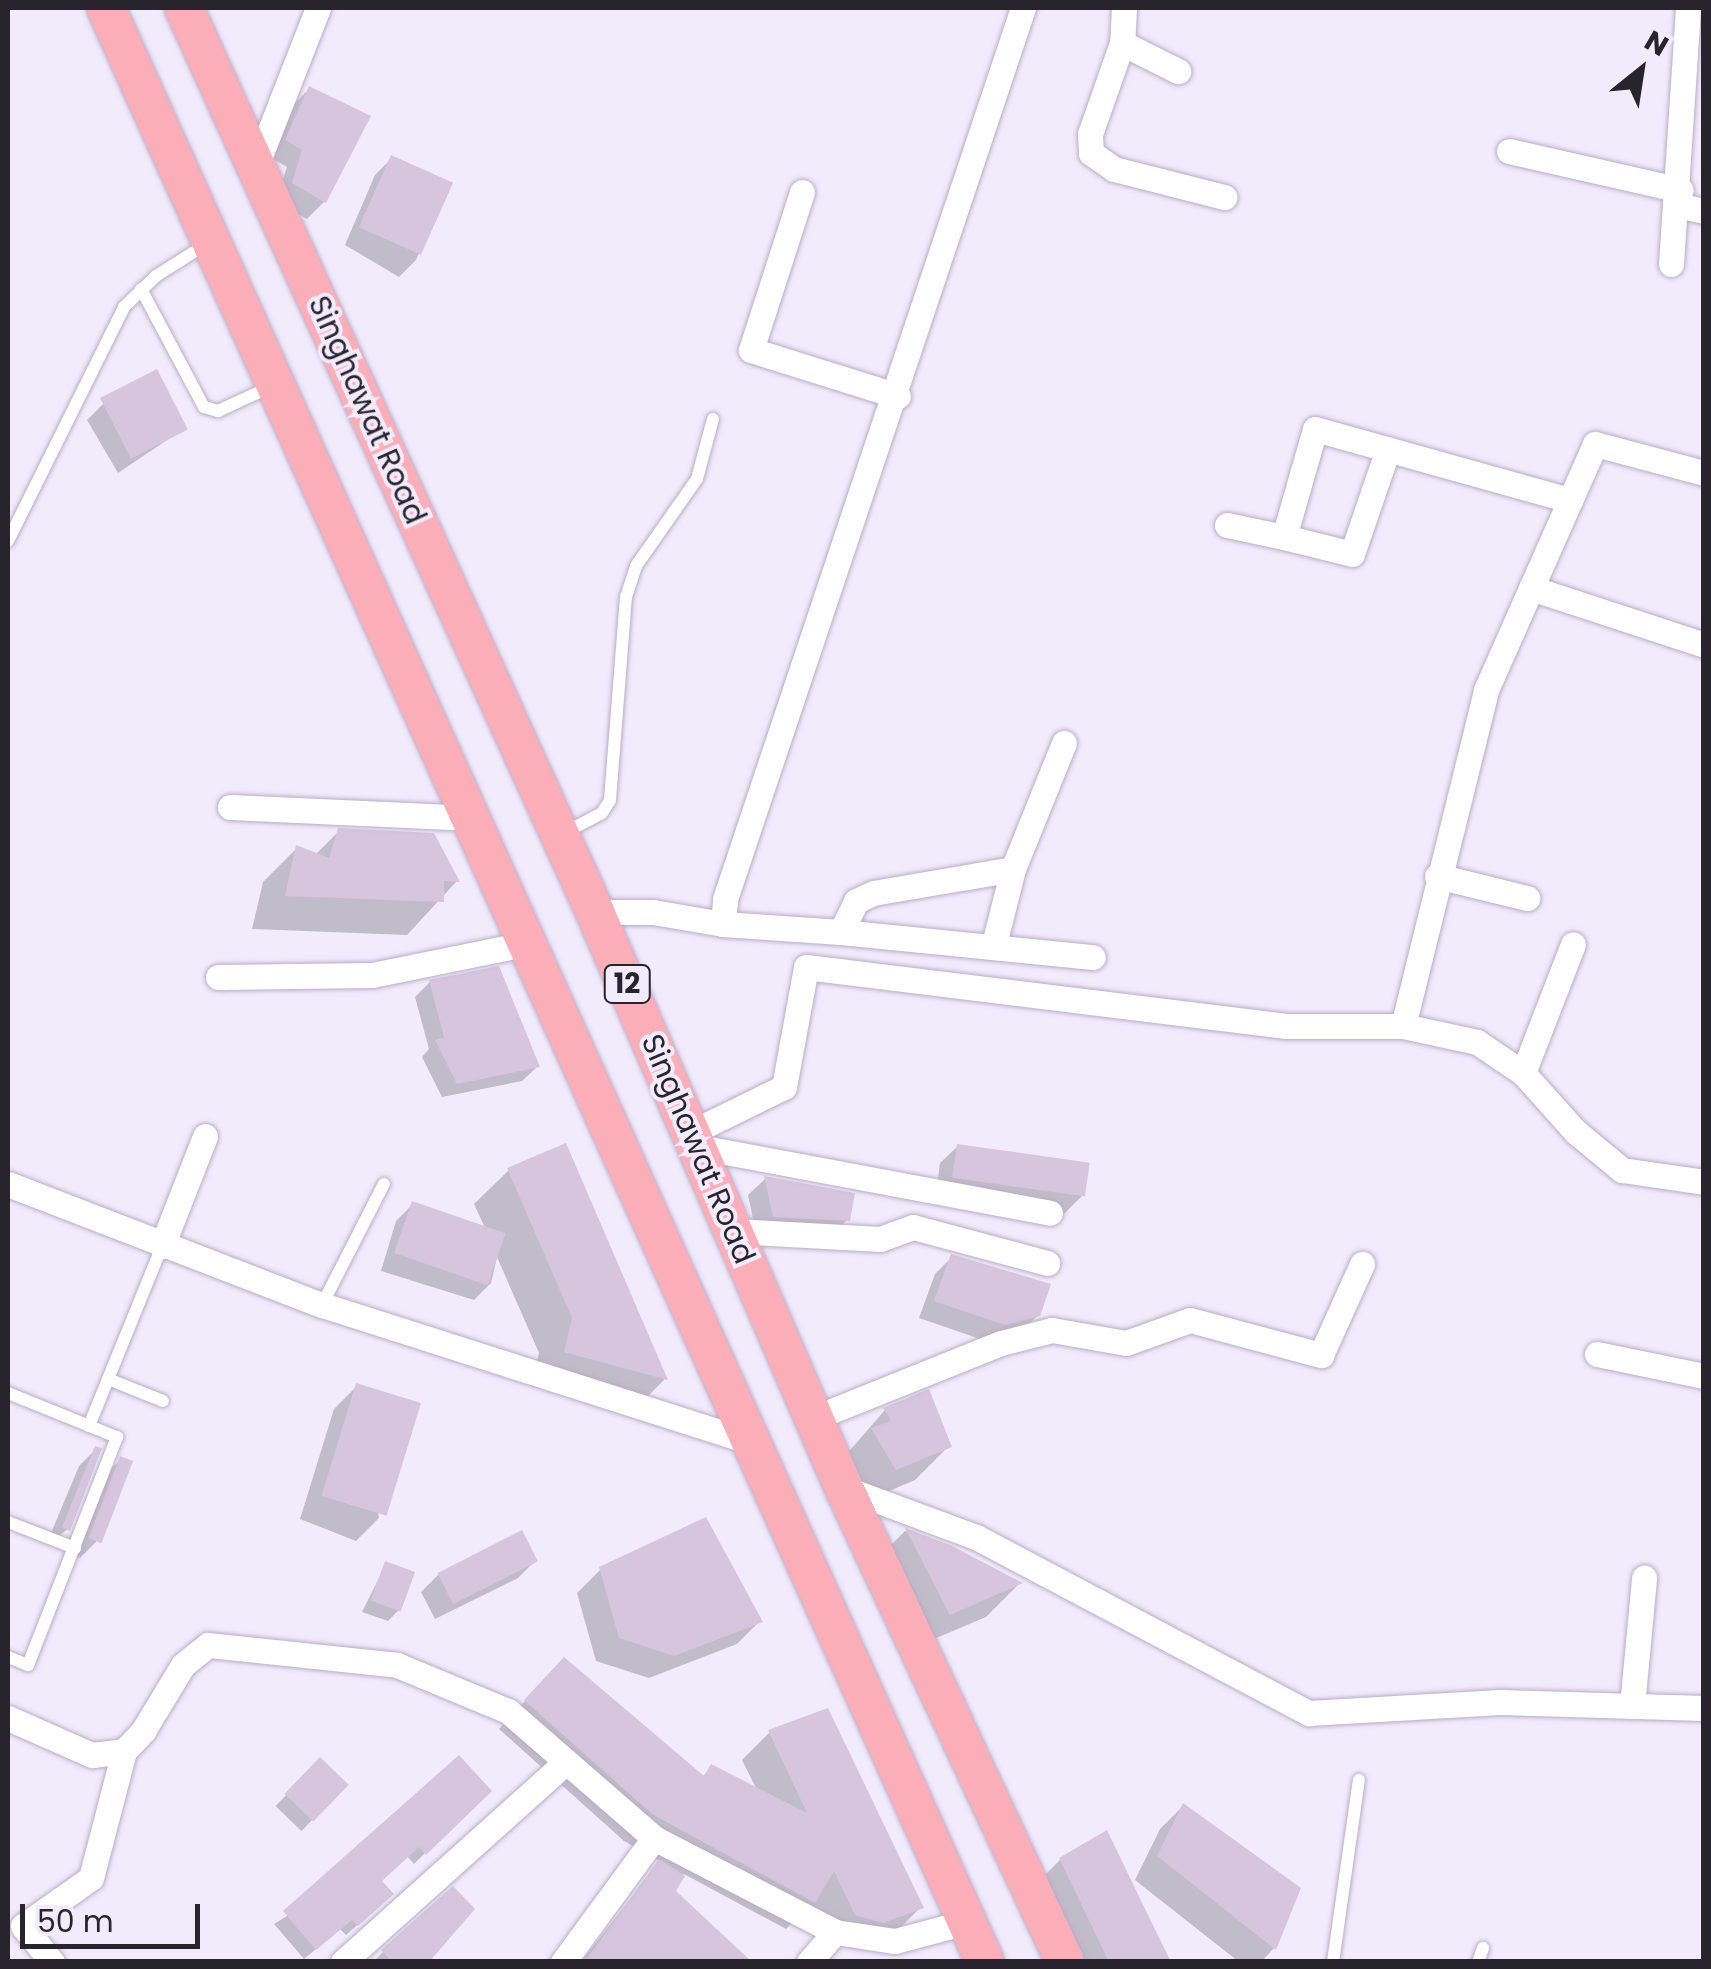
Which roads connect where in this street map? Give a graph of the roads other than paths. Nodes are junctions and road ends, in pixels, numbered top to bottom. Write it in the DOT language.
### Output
graph roads {
  1 [pos="106,8"];
  2 [pos="184,8"];
  3 [pos="318,8"];
  4 [pos="1023,8"];
  5 [pos="1124,8"];
  6 [pos="1688,8"];
  7 [pos="1122,43"];
  8 [pos="1178,71"];
  9 [pos="1693,96"];
  10 [pos="1509,151"];
  11 [pos="256,166"];
  12 [pos="802,192"];
  13 [pos="1224,197"];
  14 [pos="1688,202"];
  15 [pos="210,242"];
  16 [pos="1671,264"];
  17 [pos="142,288"];
  18 [pos="275,385"];
  19 [pos="898,396"];
  20 [pos="713,419"];
  21 [pos="1388,449"];
  22 [pos="1704,473"];
  23 [pos="1570,500"];
  24 [pos="1227,525"];
  25 [pos="1284,537"];
  26 [pos="8,541"];
  27 [pos="1531,588"];
  28 [pos="1704,645"];
  29 [pos="1064,743"];
  30 [pos="230,807"];
  31 [pos="468,818"];
  32 [pos="560,835"];
  33 [pos="1012,870"];
  34 [pos="1437,876"];
  35 [pos="1526,898"];
  36 [pos="595,912"];
  37 [pos="723,924"];
  38 [pos="841,932"];
  39 [pos="524,944"];
  40 [pos="994,944"];
  41 [pos="1574,944"];
  42 [pos="1093,957"];
  43 [pos="218,977"];
  44 [pos="1403,1026"];
  45 [pos="1523,1073"];
  46 [pos="205,1136"];
  47 [pos="695,1140"];
  48 [pos="1704,1182"];
  49 [pos="8,1184"];
  50 [pos="384,1184"];
  51 [pos="1050,1213"];
  52 [pos="734,1232"];
  53 [pos="162,1246"];
  54 [pos="1047,1262"];
  55 [pos="1362,1264"];
  56 [pos="322,1305"];
  57 [pos="1597,1354"];
  58 [pos="1704,1376"];
  59 [pos="108,1379"];
  60 [pos="8,1394"];
  61 [pos="163,1401"];
  62 [pos="814,1418"];
  63 [pos="89,1426"];
  64 [pos="746,1440"];
  65 [pos="844,1488"];
  66 [pos="8,1522"];
  67 [pos="75,1548"];
  68 [pos="1644,1578"];
  69 [pos="8,1657"];
  70 [pos="1632,1706"];
  71 [pos="1704,1708"];
  72 [pos="8,1718"];
  73 [pos="124,1751"];
  74 [pos="566,1762"];
  75 [pos="1359,1780"];
  76 [pos="654,1838"];
  77 [pos="966,1922"];
  78 [pos="835,1932"];
  79 [pos="52,1962"];
  80 [pos="343,1962"];
  81 [pos="564,1962"];
  82 [pos="810,1962"];
  83 [pos="985,1962"];
  84 [pos="1065,1962"];
  85 [pos="1333,1962"];
  1 -- 15 [label="main road"];
  2 -- 11 [label="main road, Singhawat Road / 12"];
  3 -- 11 [label="street"];
  4 -- 19 [label="street"];
  5 -- 7 [label="street"];
  6 -- 9 [label="street"];
  7 -- 8 [label="street"];
  7 -- 13 [label="street"];
  9 -- 14 [label="street"];
  10 -- 14 [label="street"];
  11 -- 32 [label="main road, Singhawat Road / 12"];
  12 -- 19 [label="street"];
  14 -- 16 [label="street"];
  15 -- 17 [label="lane"];
  15 -- 18 [label="main road"];
  17 -- 18 [label="lane"];
  17 -- 26 [label="lane"];
  18 -- 31 [label="main road"];
  19 -- 37 [label="street"];
  20 -- 32 [label="lane"];
  21 -- 23 [label="street"];
  21 -- 25 [label="street"];
  21 -- 25 [label="street"];
  22 -- 23 [label="street"];
  23 -- 27 [label="street"];
  24 -- 25 [label="street"];
  27 -- 28 [label="street"];
  27 -- 34 [label="street"];
  29 -- 33 [label="street"];
  30 -- 31 [label="street"];
  31 -- 39 [label="main road"];
  32 -- 36 [label="main road, Singhawat Road / 12"];
  33 -- 38 [label="street"];
  33 -- 40 [label="street"];
  34 -- 35 [label="street"];
  34 -- 44 [label="street"];
  36 -- 37 [label="street"];
  36 -- 47 [label="main road, Singhawat Road / 12"];
  37 -- 38 [label="street"];
  38 -- 40 [label="street"];
  39 -- 43 [label="street"];
  39 -- 64 [label="main road"];
  40 -- 42 [label="street"];
  41 -- 45 [label="street"];
  44 -- 45 [label="street"];
  44 -- 47 [label="street"];
  45 -- 48 [label="street"];
  46 -- 53 [label="street"];
  47 -- 51 [label="street"];
  47 -- 52 [label="main road, Singhawat Road / 12"];
  49 -- 53 [label="street"];
  50 -- 56 [label="lane"];
  52 -- 54 [label="street"];
  52 -- 62 [label="main road, Singhawat Road / 12"];
  53 -- 56 [label="street"];
  53 -- 59 [label="lane"];
  55 -- 62 [label="street"];
  56 -- 64 [label="street"];
  57 -- 58 [label="street"];
  59 -- 61 [label="lane"];
  59 -- 63 [label="lane"];
  60 -- 63 [label="lane"];
  62 -- 65 [label="main road, Singhawat Road / 12"];
  63 -- 67 [label="lane"];
  64 -- 77 [label="main road"];
  65 -- 70 [label="street"];
  65 -- 84 [label="main road, Singhawat Road / 12"];
  66 -- 67 [label="lane"];
  67 -- 69 [label="lane"];
  68 -- 70 [label="street"];
  70 -- 71 [label="street"];
  72 -- 73 [label="street"];
  73 -- 74 [label="street"];
  73 -- 79 [label="street"];
  74 -- 76 [label="street"];
  74 -- 80 [label="street"];
  75 -- 85 [label="lane"];
  76 -- 78 [label="street"];
  76 -- 81 [label="street"];
  77 -- 78 [label="street"];
  77 -- 83 [label="main road"];
  78 -- 82 [label="street"];
}
